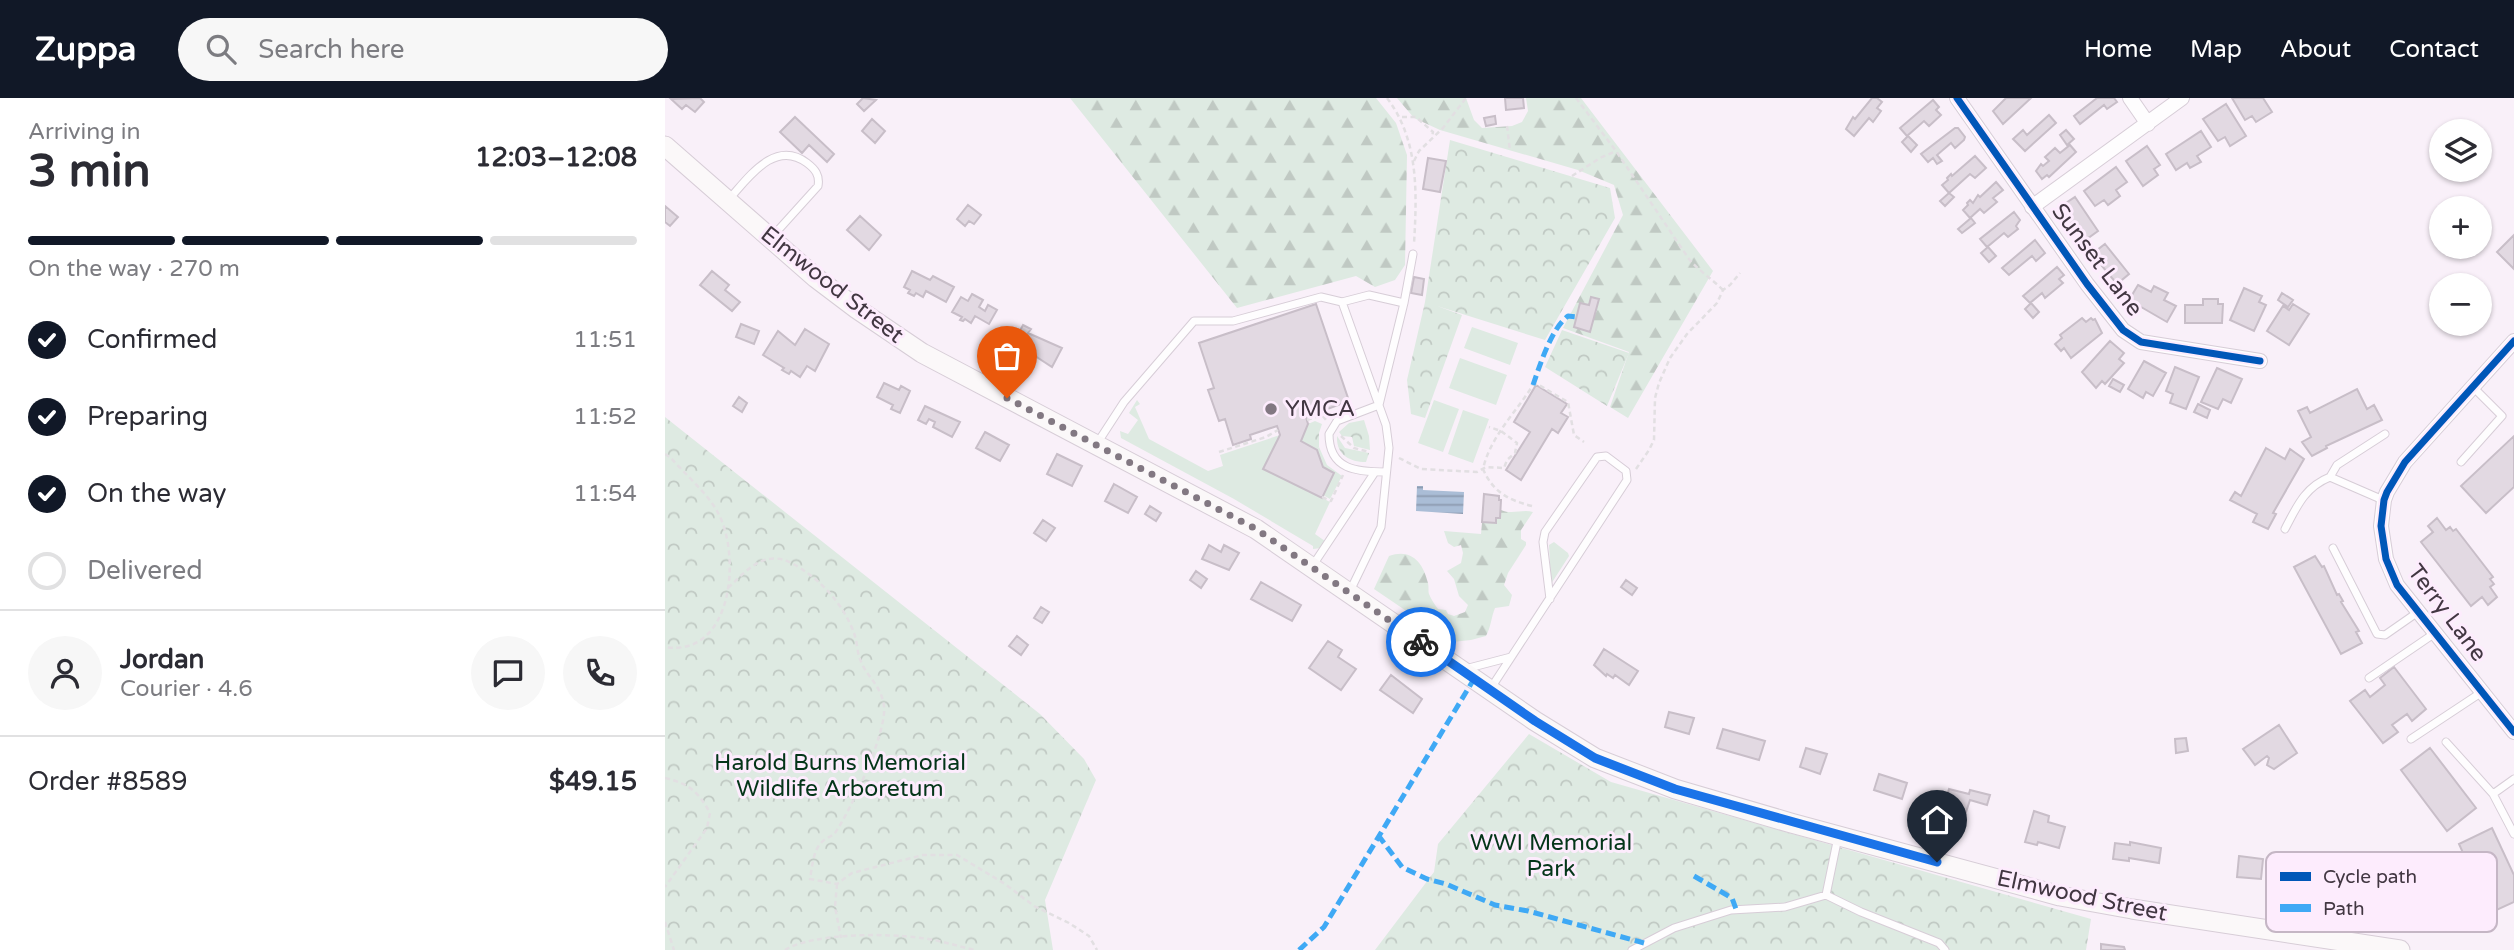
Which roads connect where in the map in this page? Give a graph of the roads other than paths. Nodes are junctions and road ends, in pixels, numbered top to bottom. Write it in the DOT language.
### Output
graph roads {
  1 [pos="1957,98"];
  2 [pos="2130,98"];
  3 [pos="2182,98"];
  4 [pos="2148,124"];
  5 [pos="665,146"];
  6 [pos="727,201"];
  7 [pos="2032,207"];
  8 [pos="770,239"];
  9 [pos="1413,254"];
  10 [pos="1342,302"];
  11 [pos="1404,303"];
  12 [pos="2514,341"];
  13 [pos="2260,361"];
  14 [pos="2473,387"];
  15 [pos="1379,405"];
  16 [pos="2385,434"];
  17 [pos="1096,446"];
  18 [pos="2461,462"];
  19 [pos="1375,472"];
  20 [pos="1386,472"];
  21 [pos="2330,477"];
  22 [pos="2384,500"];
  23 [pos="2285,529"];
  24 [pos="2333,548"];
  25 [pos="1312,566"];
  26 [pos="1349,592"];
  27 [pos="1550,599"];
  28 [pos="2419,612"];
  29 [pos="2435,632"];
  30 [pos="1512,656"];
  31 [pos="1460,670"];
  32 [pos="2369,678"];
  33 [pos="1489,690"];
  34 [pos="2482,692"];
  35 [pos="2514,732"];
  36 [pos="2411,739"];
  37 [pos="2446,742"];
  38 [pos="2514,779"];
  39 [pos="2493,794"];
  40 [pos="2514,834"];
  41 [pos="1839,835"];
  42 [pos="1826,895"];
  43 [pos="2266,930"];
  44 [pos="2282,932"];
  45 [pos="1632,950"];
  46 [pos="1945,950"];
  47 [pos="2400,950"];
  1 -- 7 [label="street, Sunset Lane"];
  2 -- 4 [label="street"];
  3 -- 4 [label="street"];
  4 -- 7 [label="street"];
  5 -- 6 [label="main road, Elmwood Street"];
  6 -- 8 [label="main road, Elmwood Street"];
  6 -- 8 [label="lane"];
  7 -- 13 [label="street, Sunset Lane"];
  8 -- 17 [label="main road, Elmwood Street"];
  9 -- 11 [label="lane"];
  10 -- 11 [label="lane"];
  10 -- 15 [label="lane"];
  10 -- 17 [label="lane"];
  11 -- 15 [label="lane"];
  12 -- 14 [label="street, Terry Lane"];
  14 -- 18 [label="lane"];
  14 -- 22 [label="street, Terry Lane"];
  15 -- 19 [label="lane"];
  15 -- 20 [label="lane"];
  16 -- 21 [label="lane"];
  17 -- 25 [label="main road, Elmwood Street"];
  19 -- 20 [label="lane"];
  19 -- 25 [label="lane"];
  20 -- 26 [label="lane"];
  21 -- 22 [label="lane"];
  21 -- 23 [label="lane"];
  22 -- 28 [label="street, Terry Lane"];
  24 -- 28 [label="lane"];
  25 -- 26 [label="main road, Elmwood Street"];
  26 -- 31 [label="main road, Elmwood Street"];
  27 -- 27 [label="lane"];
  27 -- 30 [label="lane"];
  28 -- 29 [label="street, Terry Lane"];
  29 -- 32 [label="lane"];
  29 -- 34 [label="street, Terry Lane"];
  30 -- 31 [label="lane"];
  30 -- 33 [label="lane"];
  31 -- 33 [label="main road, Elmwood Street"];
  33 -- 41 [label="main road, Elmwood Street"];
  34 -- 35 [label="street, Terry Lane"];
  34 -- 36 [label="lane"];
  37 -- 39 [label="lane"];
  38 -- 39 [label="lane"];
  39 -- 40 [label="lane"];
  41 -- 42 [label="lane"];
  41 -- 43 [label="main road, Elmwood Street"];
  42 -- 45 [label="lane"];
  42 -- 46 [label="lane"];
  44 -- 47 [label="main road, Elmwood Street"];
}
